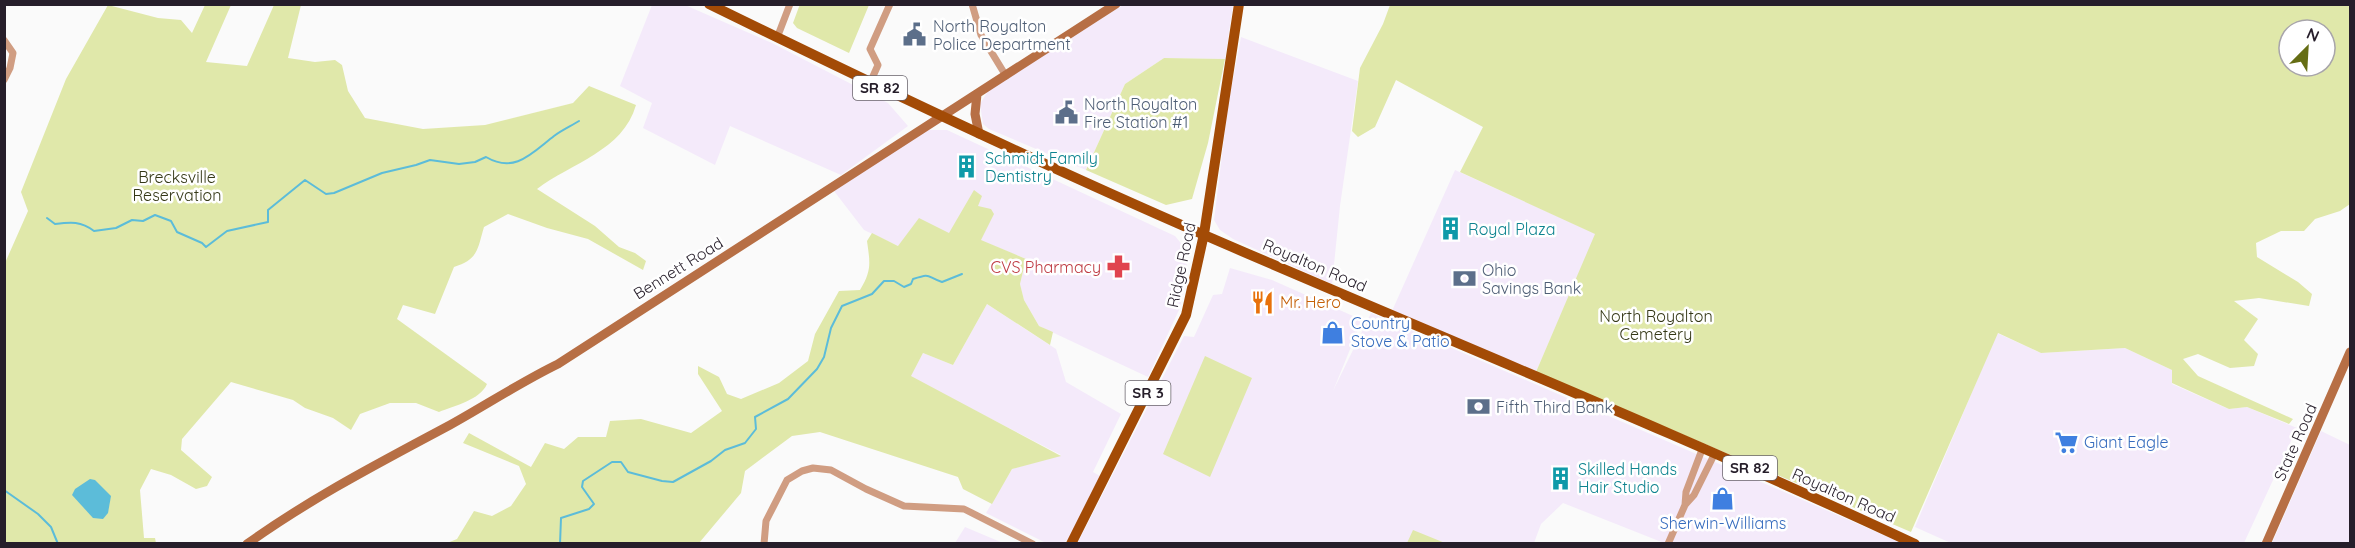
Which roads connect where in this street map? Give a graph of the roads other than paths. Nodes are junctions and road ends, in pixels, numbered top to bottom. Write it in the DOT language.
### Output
graph roads {
  1 [pos="709,4"];
  2 [pos="790,4"];
  3 [pos="891,4"];
  4 [pos="972,4"];
  5 [pos="1116,4"];
  6 [pos="1239,4"];
  7 [pos="777,38"];
  8 [pos="4,40"];
  9 [pos="1006,76"];
  10 [pos="4,80"];
  11 [pos="870,83"];
  12 [pos="976,94"];
  13 [pos="941,117"];
  14 [pos="979,134"];
  15 [pos="1204,234"];
  16 [pos="2350,352"];
  17 [pos="1703,447"];
  18 [pos="1715,453"];
  19 [pos="1685,505"];
  20 [pos="247,543"];
  21 [pos="764,543"];
  22 [pos="1034,543"];
  23 [pos="1071,543"];
  24 [pos="1668,543"];
  25 [pos="1915,543"];
  26 [pos="2266,543"];
  1 -- 7 [label="main road, Royalton Road / SR 82"];
  2 -- 7 [label="street"];
  3 -- 11 [label="street"];
  4 -- 9 [label="street"];
  5 -- 9 [label="street, Bennett Road"];
  6 -- 15 [label="main road, Ridge Road / SR 3"];
  7 -- 11 [label="main road, Royalton Road / SR 82"];
  8 -- 10 [label="street"];
  9 -- 12 [label="street, Bennett Road"];
  11 -- 13 [label="main road, Royalton Road / SR 82"];
  12 -- 13 [label="street, Bennett Road"];
  12 -- 14 [label="street"];
  13 -- 14 [label="main road, Royalton Road / SR 82"];
  13 -- 20 [label="street, Bennett Road"];
  14 -- 15 [label="main road, Royalton Road / SR 82"];
  15 -- 17 [label="main road, Royalton Road / SR 82"];
  15 -- 23 [label="main road, Ridge Road / SR 3"];
  16 -- 26 [label="street, State Road"];
  17 -- 18 [label="main road, Royalton Road / SR 82"];
  17 -- 19 [label="street"];
  18 -- 19 [label="street"];
  18 -- 25 [label="main road, Royalton Road / SR 82"];
  19 -- 24 [label="street"];
  21 -- 22 [label="street"];
}
